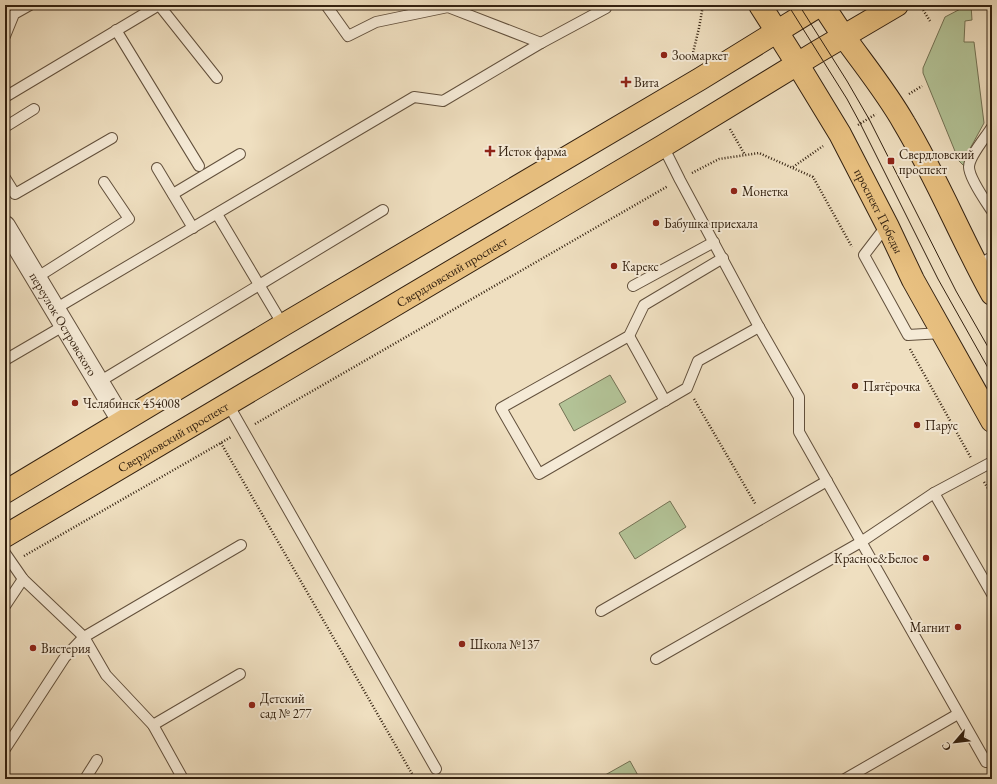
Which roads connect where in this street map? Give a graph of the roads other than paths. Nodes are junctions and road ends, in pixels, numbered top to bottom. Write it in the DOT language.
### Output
graph roads {
  1 [pos="30,5"];
  2 [pos="159,5"];
  3 [pos="326,5"];
  4 [pos="760,5"];
  5 [pos="821,5"];
  6 [pos="897,5"];
  7 [pos="448,6"];
  8 [pos="606,8"];
  9 [pos="116,30"];
  10 [pos="776,32"];
  11 [pos="5,36"];
  12 [pos="843,36"];
  13 [pos="541,43"];
  14 [pos="798,65"];
  15 [pos="217,78"];
  16 [pos="5,97"];
  17 [pos="34,109"];
  18 [pos="5,127"];
  19 [pos="992,127"];
  20 [pos="112,138"];
  21 [pos="663,146"];
  22 [pos="240,154"];
  23 [pos="199,166"];
  24 [pos="157,168"];
  25 [pos="5,178"];
  26 [pos="104,182"];
  27 [pos="172,194"];
  28 [pos="384,210"];
  29 [pos="992,211"];
  30 [pos="217,214"];
  31 [pos="886,225"];
  32 [pos="5,226"];
  33 [pos="193,228"];
  34 [pos="714,242"];
  35 [pos="723,258"];
  36 [pos="984,262"];
  37 [pos="36,278"];
  38 [pos="260,285"];
  39 [pos="633,286"];
  40 [pos="992,294"];
  41 [pos="60,317"];
  42 [pos="283,324"];
  43 [pos="759,326"];
  44 [pos="942,333"];
  45 [pos="629,336"];
  46 [pos="5,360"];
  47 [pos="99,382"];
  48 [pos="665,401"];
  49 [pos="228,404"];
  50 [pos="122,421"];
  51 [pos="992,421"];
  52 [pos="992,462"];
  53 [pos="827,481"];
  54 [pos="5,492"];
  55 [pos="934,493"];
  56 [pos="5,536"];
  57 [pos="861,542"];
  58 [pos="241,545"];
  59 [pos="5,553"];
  60 [pos="23,579"];
  61 [pos="992,594"];
  62 [pos="5,606"];
  63 [pos="601,611"];
  64 [pos="84,637"];
  65 [pos="656,659"];
  66 [pos="240,674"];
  67 [pos="958,714"];
  68 [pos="152,726"];
  69 [pos="5,749"];
  70 [pos="992,759"];
  71 [pos="97,760"];
  72 [pos="436,769"];
  73 [pos="85,779"];
  74 [pos="183,779"];
  75 [pos="845,779"];
  1 -- 11 [label="lane"];
  2 -- 9 [label="lane"];
  2 -- 15 [label="lane"];
  3 -- 7 [label="lane"];
  4 -- 10 [label="main road, проспект Победы"];
  5 -- 10 [label="main road"];
  5 -- 12 [label="main road"];
  6 -- 12 [label="main road, Свердловский проспект"];
  7 -- 13 [label="lane"];
  8 -- 13 [label="lane"];
  9 -- 16 [label="lane"];
  9 -- 23 [label="lane"];
  10 -- 14 [label="main road, проспект Победы"];
  10 -- 42 [label="main road"];
  12 -- 14 [label="main road, Свердловский проспект"];
  12 -- 36 [label="main road"];
  13 -- 30 [label="lane"];
  14 -- 21 [label="main road, Свердловский проспект"];
  14 -- 31 [label="main road, проспект Победы"];
  17 -- 18 [label="lane"];
  19 -- 29 [label="lane"];
  20 -- 25 [label="lane"];
  21 -- 34 [label="lane"];
  21 -- 49 [label="main road, Свердловский проспект"];
  22 -- 27 [label="lane"];
  24 -- 27 [label="lane"];
  26 -- 37 [label="lane"];
  27 -- 33 [label="lane"];
  28 -- 38 [label="lane"];
  30 -- 33 [label="lane"];
  30 -- 38 [label="lane"];
  31 -- 44 [label="main road, проспект Победы"];
  31 -- 44 [label="lane"];
  32 -- 37 [label="street, переулок Островского"];
  33 -- 41 [label="lane"];
  34 -- 35 [label="lane"];
  34 -- 39 [label="lane"];
  35 -- 43 [label="lane"];
  35 -- 45 [label="lane"];
  36 -- 40 [label="main road"];
  37 -- 41 [label="street, переулок Островского"];
  38 -- 42 [label="lane"];
  38 -- 47 [label="lane"];
  41 -- 46 [label="lane"];
  41 -- 47 [label="street, переулок Островского"];
  42 -- 50 [label="main road"];
  43 -- 48 [label="lane"];
  43 -- 53 [label="lane"];
  44 -- 51 [label="main road, проспект Победы"];
  45 -- 48 [label="lane"];
  45 -- 48 [label="lane"];
  47 -- 50 [label="street, переулок Островского"];
  49 -- 56 [label="main road, Свердловский проспект"];
  49 -- 72 [label="lane"];
  50 -- 54 [label="main road"];
  52 -- 55 [label="lane"];
  53 -- 57 [label="lane"];
  53 -- 63 [label="lane"];
  55 -- 57 [label="lane"];
  55 -- 61 [label="lane"];
  57 -- 65 [label="lane"];
  57 -- 67 [label="lane"];
  58 -- 64 [label="lane"];
  59 -- 60 [label="lane"];
  60 -- 62 [label="lane"];
  60 -- 64 [label="lane"];
  64 -- 68 [label="lane"];
  64 -- 69 [label="lane"];
  66 -- 68 [label="lane"];
  67 -- 70 [label="lane"];
  67 -- 75 [label="lane"];
  68 -- 74 [label="lane"];
  71 -- 73 [label="lane"];
}
